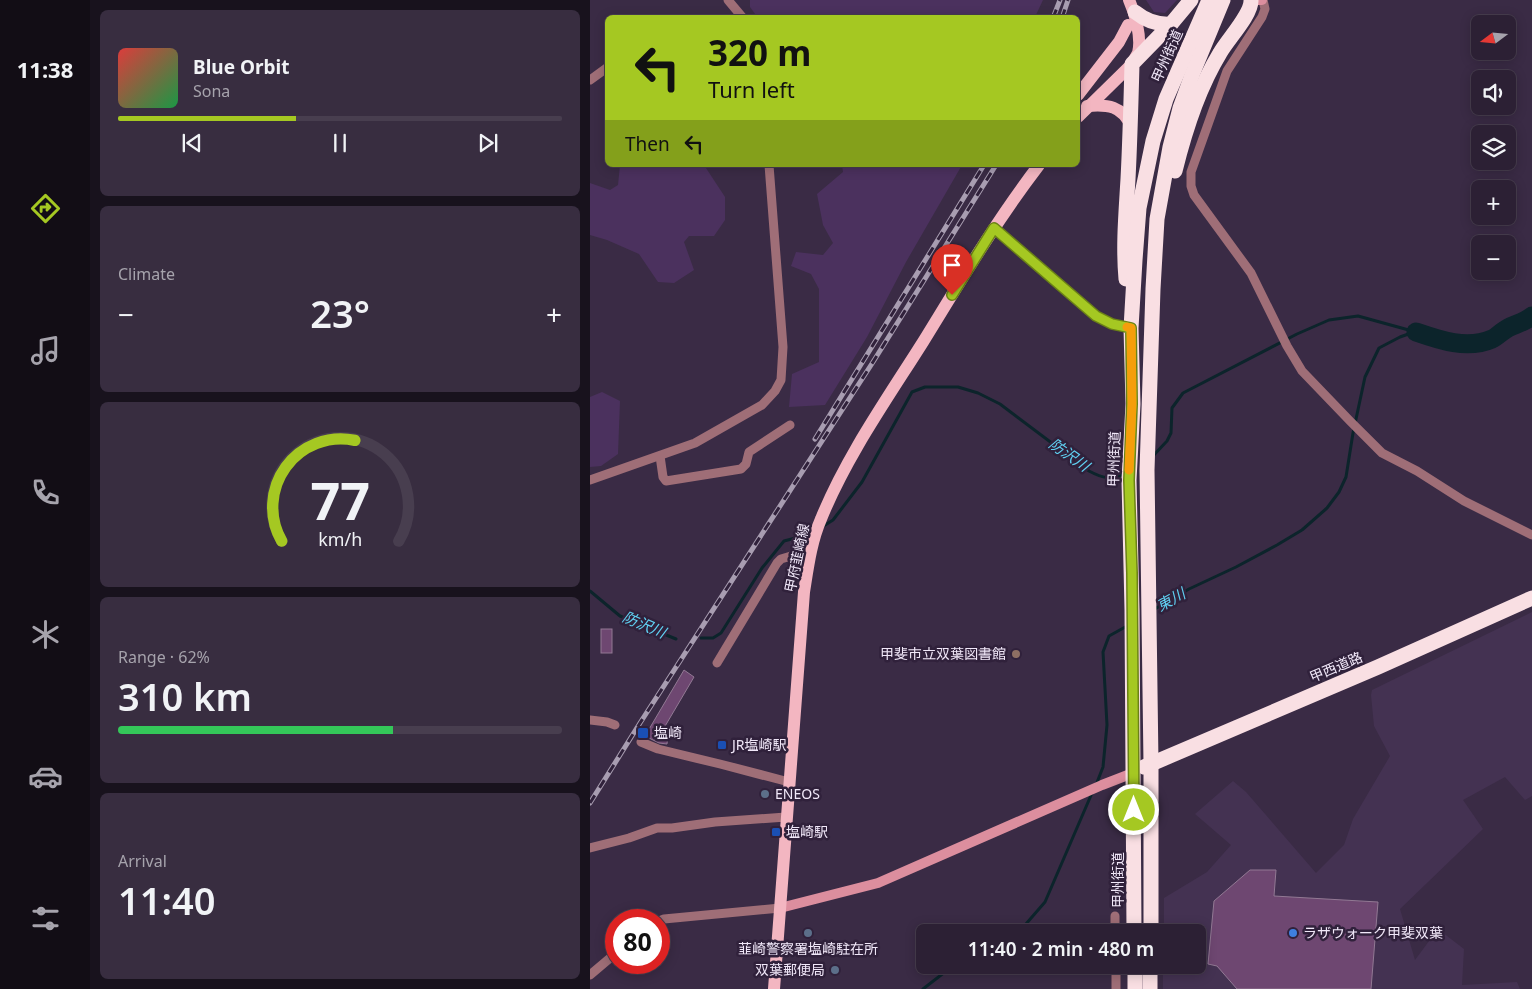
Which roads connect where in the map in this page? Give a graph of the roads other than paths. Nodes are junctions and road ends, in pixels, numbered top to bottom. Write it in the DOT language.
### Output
graph roads {
  1 [pos="728,0"];
  2 [pos="1191,0"];
  3 [pos="1209,0"];
  4 [pos="1223,0"];
  5 [pos="1250,0"];
  6 [pos="1263,0"];
  7 [pos="1130,9"];
  8 [pos="740,15"];
  9 [pos="1171,24"];
  10 [pos="1132,64"];
  11 [pos="605,69"];
  12 [pos="590,80"];
  13 [pos="1080,92"];
  14 [pos="1087,106"];
  15 [pos="1080,115"];
  16 [pos="1131,126"];
  17 [pos="769,167"];
  18 [pos="1034,167"];
  19 [pos="1038,167"];
  20 [pos="1018,193"];
  21 [pos="994,228"];
  22 [pos="1131,328"];
  23 [pos="1150,381"];
  24 [pos="790,424"];
  25 [pos="660,456"];
  26 [pos="590,480"];
  27 [pos="1532,535"];
  28 [pos="812,546"];
  29 [pos="1532,598"];
  30 [pos="717,662"];
  31 [pos="590,720"];
  32 [pos="615,725"];
  33 [pos="641,742"];
  34 [pos="1151,764"];
  35 [pos="1134,773"];
  36 [pos="789,782"];
  37 [pos="786,817"];
  38 [pos="590,848"];
  39 [pos="780,908"];
  40 [pos="1115,916"];
  41 [pos="670,918"];
  42 [pos="1115,924"];
  43 [pos="1134,924"];
  44 [pos="1151,924"];
  45 [pos="605,962"];
  46 [pos="1116,974"];
  47 [pos="1135,974"];
  48 [pos="1150,974"];
  49 [pos="590,975"];
  50 [pos="774,989"];
  51 [pos="1116,989"];
  52 [pos="1135,989"];
  53 [pos="1150,989"];
  1 -- 8 [label="street"];
  2 -- 9 [label="highway"];
  3 -- 22 [label="highway, 甲州街道"];
  4 -- 23 [label="highway"];
  5 -- 6 [label="street"];
  5 -- 23 [label="highway"];
  6 -- 27 [label="street"];
  7 -- 9 [label="highway"];
  7 -- 10 [label="main road"];
  7 -- 13 [label="main road"];
  9 -- 10 [label="highway"];
  10 -- 14 [label="main road"];
  10 -- 16 [label="highway"];
  11 -- 12 [label="street"];
  14 -- 15 [label="main road"];
  14 -- 16 [label="main road"];
  16 -- 22 [label="highway"];
  17 -- 25 [label="street"];
  18 -- 20 [label="main road"];
  19 -- 20 [label="main road, 甲府韮崎線"];
  20 -- 21 [label="main road, 甲府韮崎線"];
  21 -- 22 [label="street"];
  21 -- 28 [label="main road, 甲府韮崎線"];
  22 -- 35 [label="highway, 甲州街道"];
  23 -- 34 [label="highway"];
  24 -- 25 [label="street"];
  25 -- 26 [label="street"];
  28 -- 30 [label="street"];
  28 -- 36 [label="main road, 甲府韮崎線"];
  29 -- 34 [label="highway, 甲西道路"];
  31 -- 32 [label="street"];
  33 -- 36 [label="street"];
  34 -- 35 [label="highway, 甲西道路"];
  34 -- 44 [label="highway"];
  35 -- 39 [label="street"];
  35 -- 43 [label="highway, 甲州街道"];
  36 -- 37 [label="main road, 甲府韮崎線"];
  37 -- 38 [label="street"];
  37 -- 39 [label="main road, 甲府韮崎線"];
  39 -- 41 [label="street"];
  39 -- 50 [label="main road, 甲府韮崎線"];
  40 -- 42 [label="street"];
  45 -- 49 [label="street"];
  46 -- 51 [label="street"];
  47 -- 52 [label="highway"];
  48 -- 53 [label="highway"];
}
